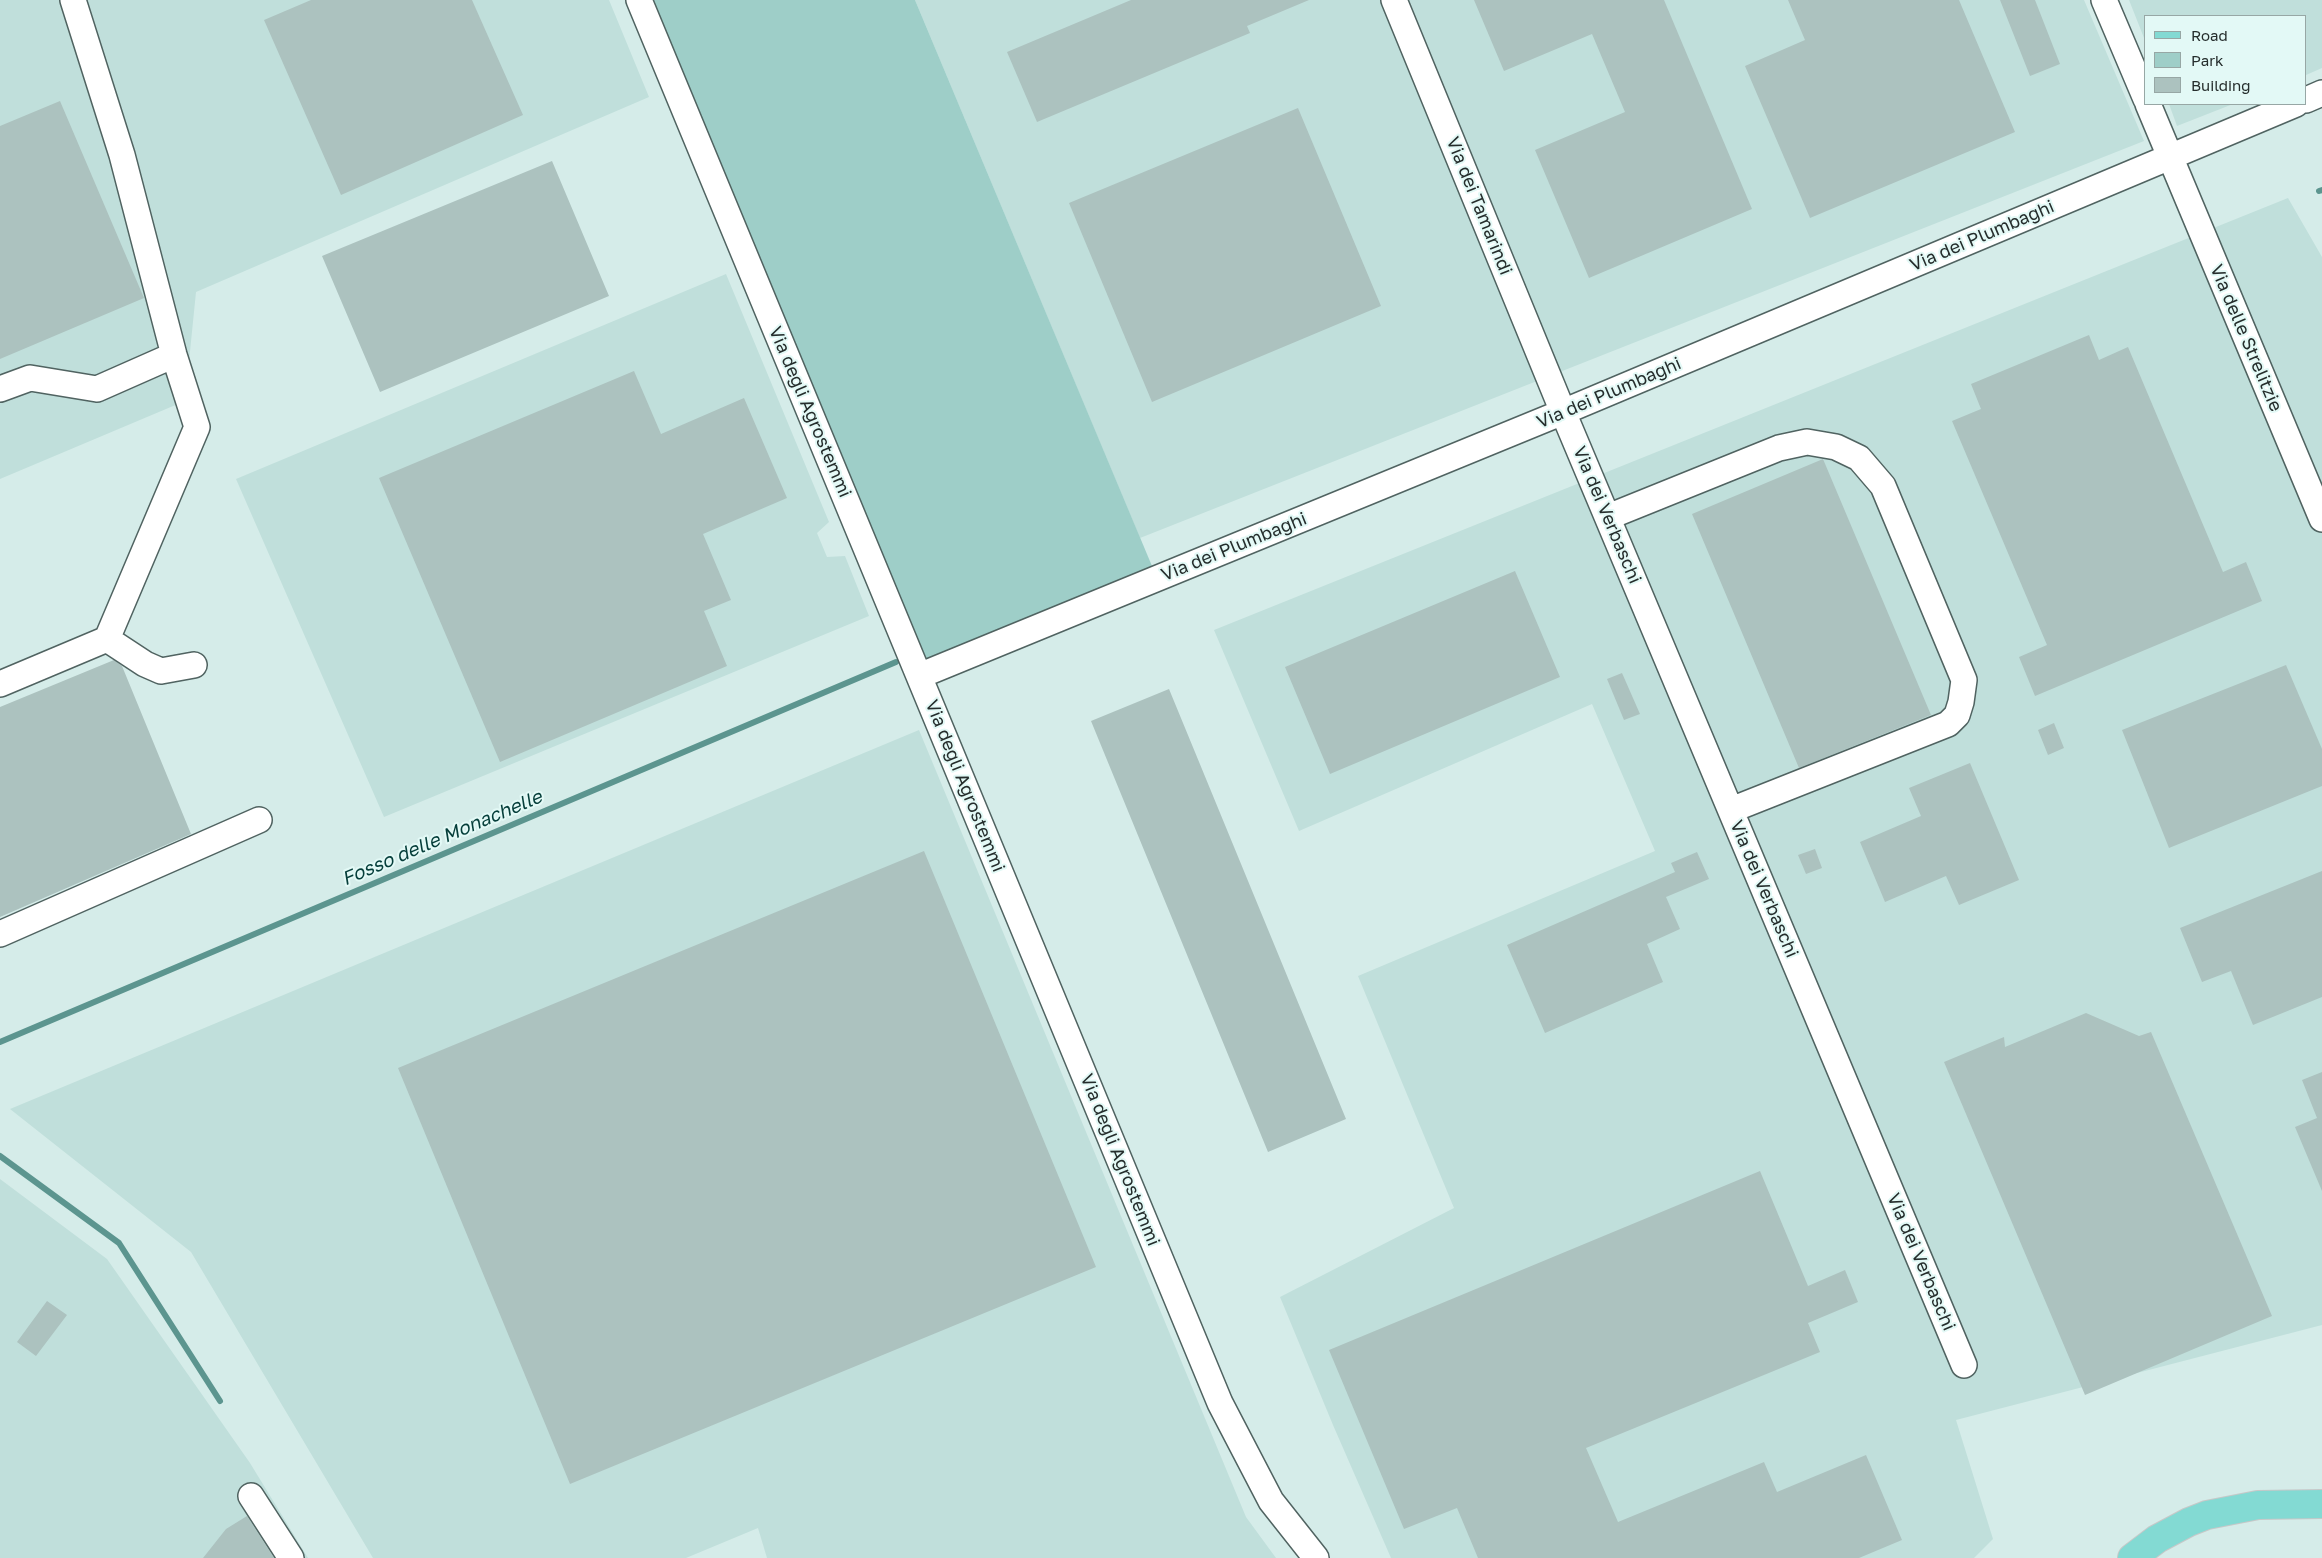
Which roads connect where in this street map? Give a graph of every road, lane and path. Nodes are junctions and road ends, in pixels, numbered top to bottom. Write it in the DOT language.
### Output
graph roads {
  1 [pos="73,0"];
  2 [pos="639,0"];
  3 [pos="1394,0"];
  4 [pos="2104,0"];
  5 [pos="2322,93"];
  6 [pos="2144,94"];
  7 [pos="2307,100"];
  8 [pos="2148,105"];
  9 [pos="2294,105"];
  10 [pos="2170,157"];
  11 [pos="174,355"];
  12 [pos="0,389"];
  13 [pos="1563,412"];
  14 [pos="1608,517"];
  15 [pos="2322,519"];
  16 [pos="107,639"];
  17 [pos="194,666"];
  18 [pos="919,676"];
  19 [pos="0,684"];
  20 [pos="1731,810"];
  21 [pos="260,820"];
  22 [pos="0,934"];
  23 [pos="1964,1365"];
  24 [pos="251,1496"];
  25 [pos="2322,1504"];
  26 [pos="291,1558"];
  27 [pos="1316,1558"];
  28 [pos="2132,1558"];
  1 -- 11 [label="street"];
  2 -- 18 [label="street, Via degli Agrostemmi"];
  3 -- 13 [label="street, Via dei Tamarindi"];
  4 -- 6 [label="street"];
  5 -- 7 [label="street"];
  8 -- 10 [label="street, Via delle Strelitzie"];
  9 -- 10 [label="street, Via dei Plumbaghi"];
  10 -- 13 [label="street, Via dei Plumbaghi"];
  10 -- 15 [label="street, Via delle Strelitzie"];
  11 -- 12 [label="street"];
  11 -- 16 [label="street"];
  13 -- 14 [label="street, Via dei Verbaschi"];
  13 -- 18 [label="street, Via dei Plumbaghi"];
  14 -- 20 [label="street, Via dei Verbaschi"];
  14 -- 20 [label="street"];
  16 -- 17 [label="street"];
  16 -- 19 [label="street"];
  18 -- 27 [label="street, Via degli Agrostemmi"];
  20 -- 23 [label="street, Via dei Verbaschi"];
  21 -- 22 [label="street"];
  24 -- 26 [label="street"];
  25 -- 28 [label="main road"];
}
